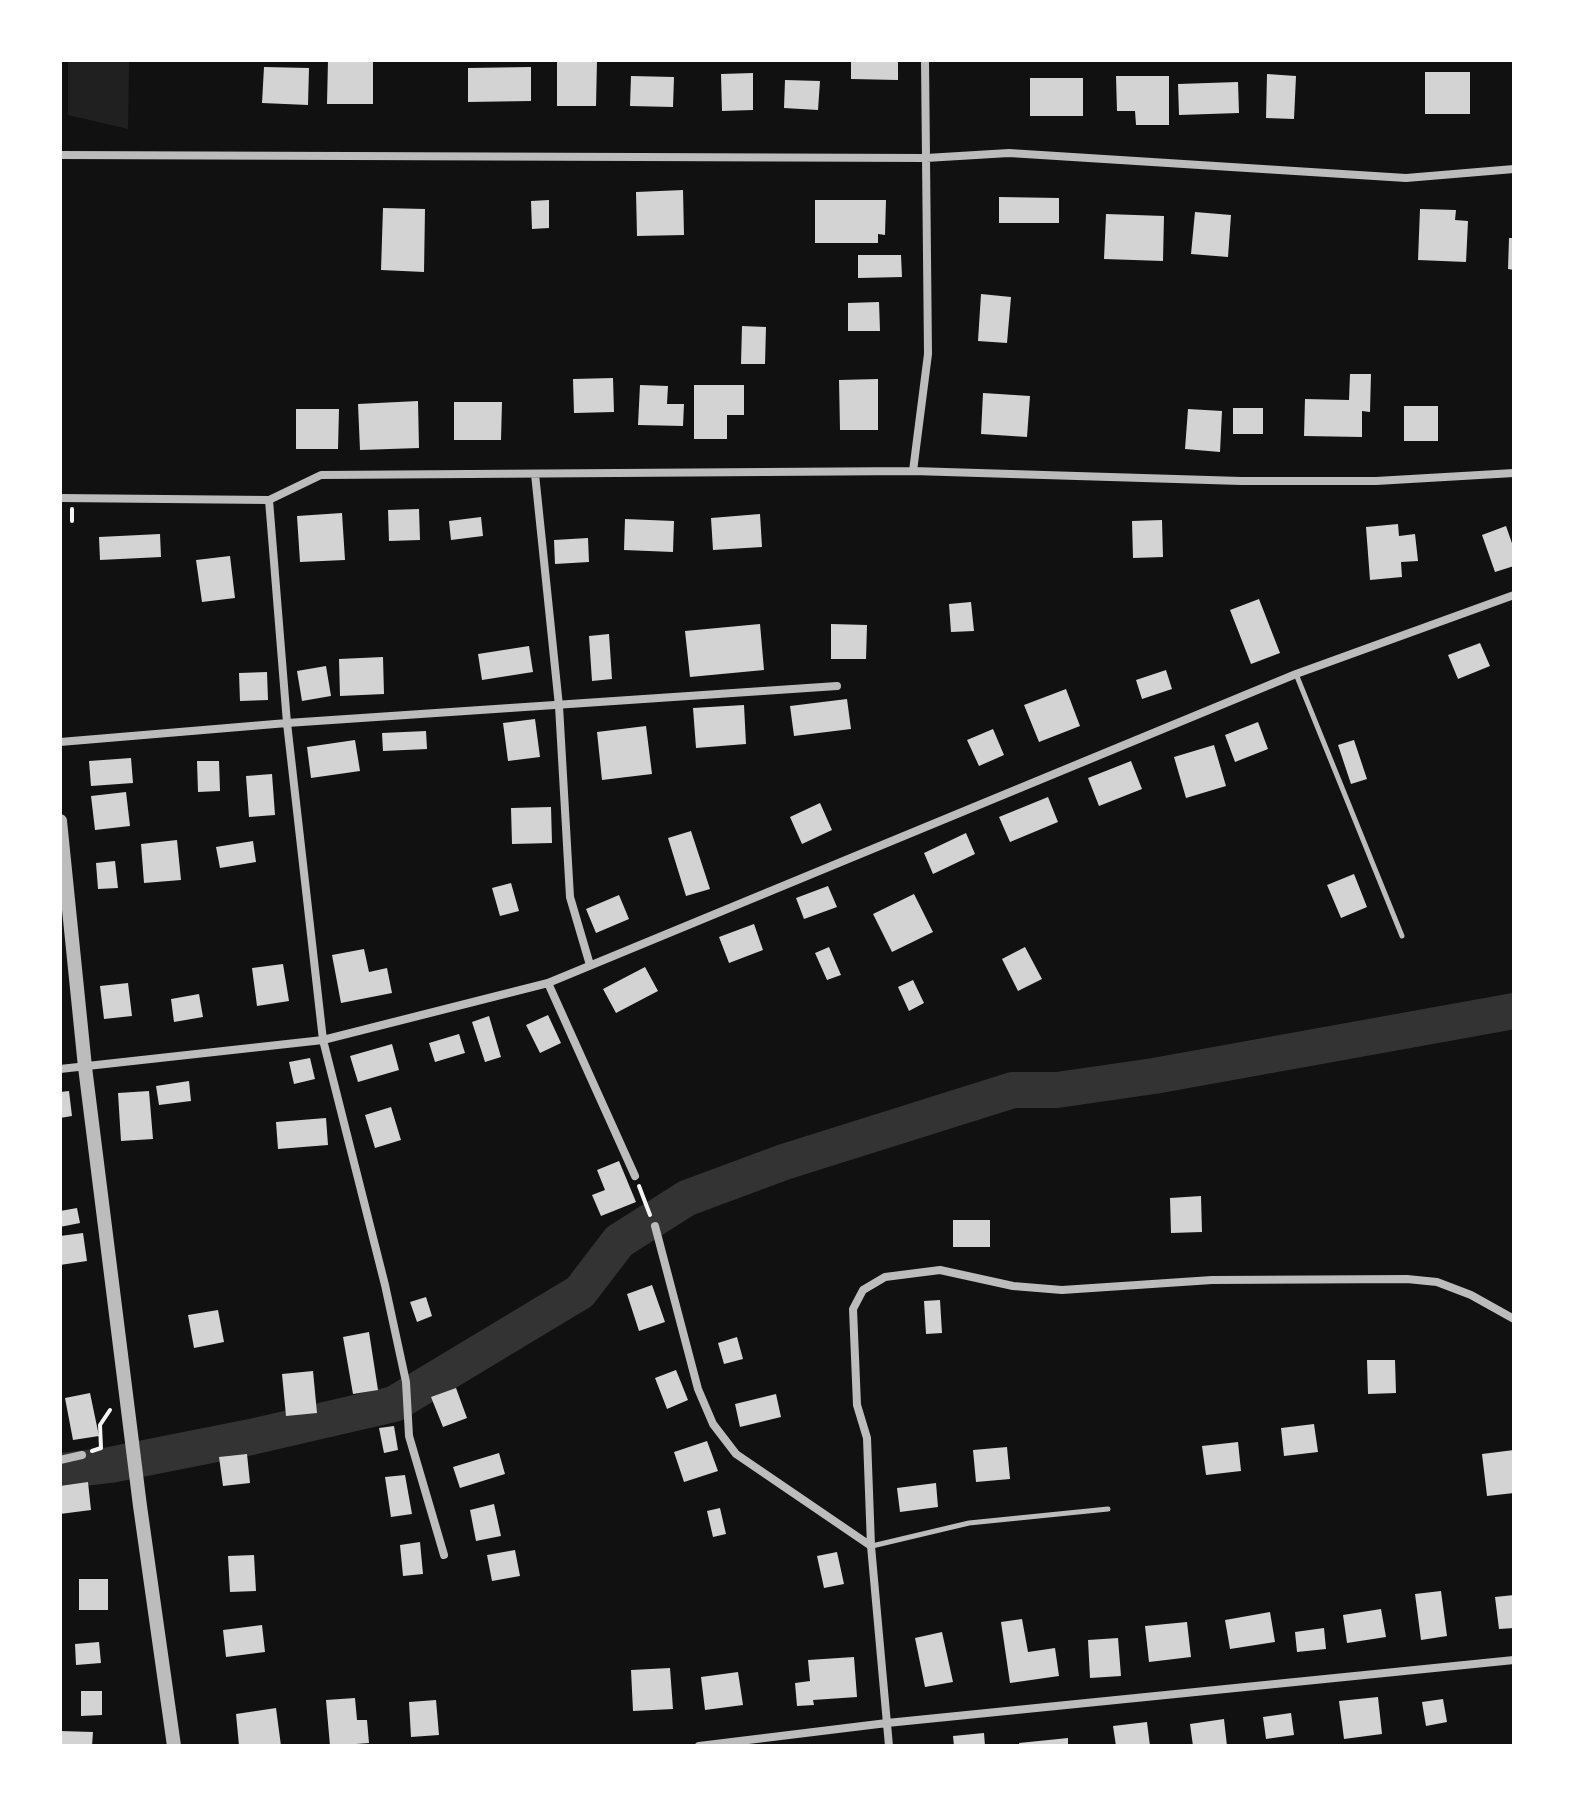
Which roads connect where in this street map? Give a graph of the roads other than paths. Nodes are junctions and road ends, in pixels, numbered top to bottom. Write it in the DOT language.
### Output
graph roads {
  1 [pos="925,60"];
  2 [pos="60,155"];
  3 [pos="926,158"];
  4 [pos="1514,169"];
  5 [pos="913,471"];
  6 [pos="1514,473"];
  7 [pos="535,474"];
  8 [pos="60,498"];
  9 [pos="269,500"];
  10 [pos="1514,595"];
  11 [pos="1296,674"];
  12 [pos="837,686"];
  13 [pos="559,706"];
  14 [pos="287,723"];
  15 [pos="60,742"];
  16 [pos="60,821"];
  17 [pos="1402,936"];
  18 [pos="590,965"];
  19 [pos="548,983"];
  20 [pos="323,1040"];
  21 [pos="85,1067"];
  22 [pos="60,1069"];
  23 [pos="635,1176"];
  24 [pos="655,1226"];
  25 [pos="1514,1319"];
  26 [pos="82,1455"];
  27 [pos="60,1460"];
  28 [pos="1108,1509"];
  29 [pos="871,1546"];
  30 [pos="444,1555"];
  31 [pos="1514,1660"];
  32 [pos="887,1723"];
  33 [pos="174,1746"];
  34 [pos="699,1746"];
  35 [pos="889,1746"];
  1 -- 3 [label="street"];
  2 -- 3 [label="street"];
  3 -- 4 [label="street"];
  3 -- 5 [label="street"];
  5 -- 6 [label="street"];
  5 -- 7 [label="street"];
  7 -- 9 [label="street"];
  7 -- 13 [label="street"];
  8 -- 9 [label="street"];
  9 -- 14 [label="street"];
  10 -- 11 [label="street"];
  11 -- 17 [label="lane"];
  11 -- 18 [label="street"];
  12 -- 13 [label="street"];
  13 -- 14 [label="street"];
  13 -- 18 [label="street"];
  14 -- 15 [label="street"];
  14 -- 20 [label="street"];
  16 -- 21 [label="street"];
  18 -- 19 [label="street"];
  19 -- 20 [label="street"];
  19 -- 23 [label="street"];
  20 -- 21 [label="street"];
  20 -- 30 [label="street"];
  21 -- 22 [label="street"];
  21 -- 33 [label="street"];
  24 -- 29 [label="street"];
  25 -- 29 [label="street"];
  26 -- 27 [label="street"];
  28 -- 29 [label="lane"];
  29 -- 32 [label="street"];
  31 -- 32 [label="street"];
  32 -- 34 [label="street"];
  32 -- 35 [label="street"];
}
